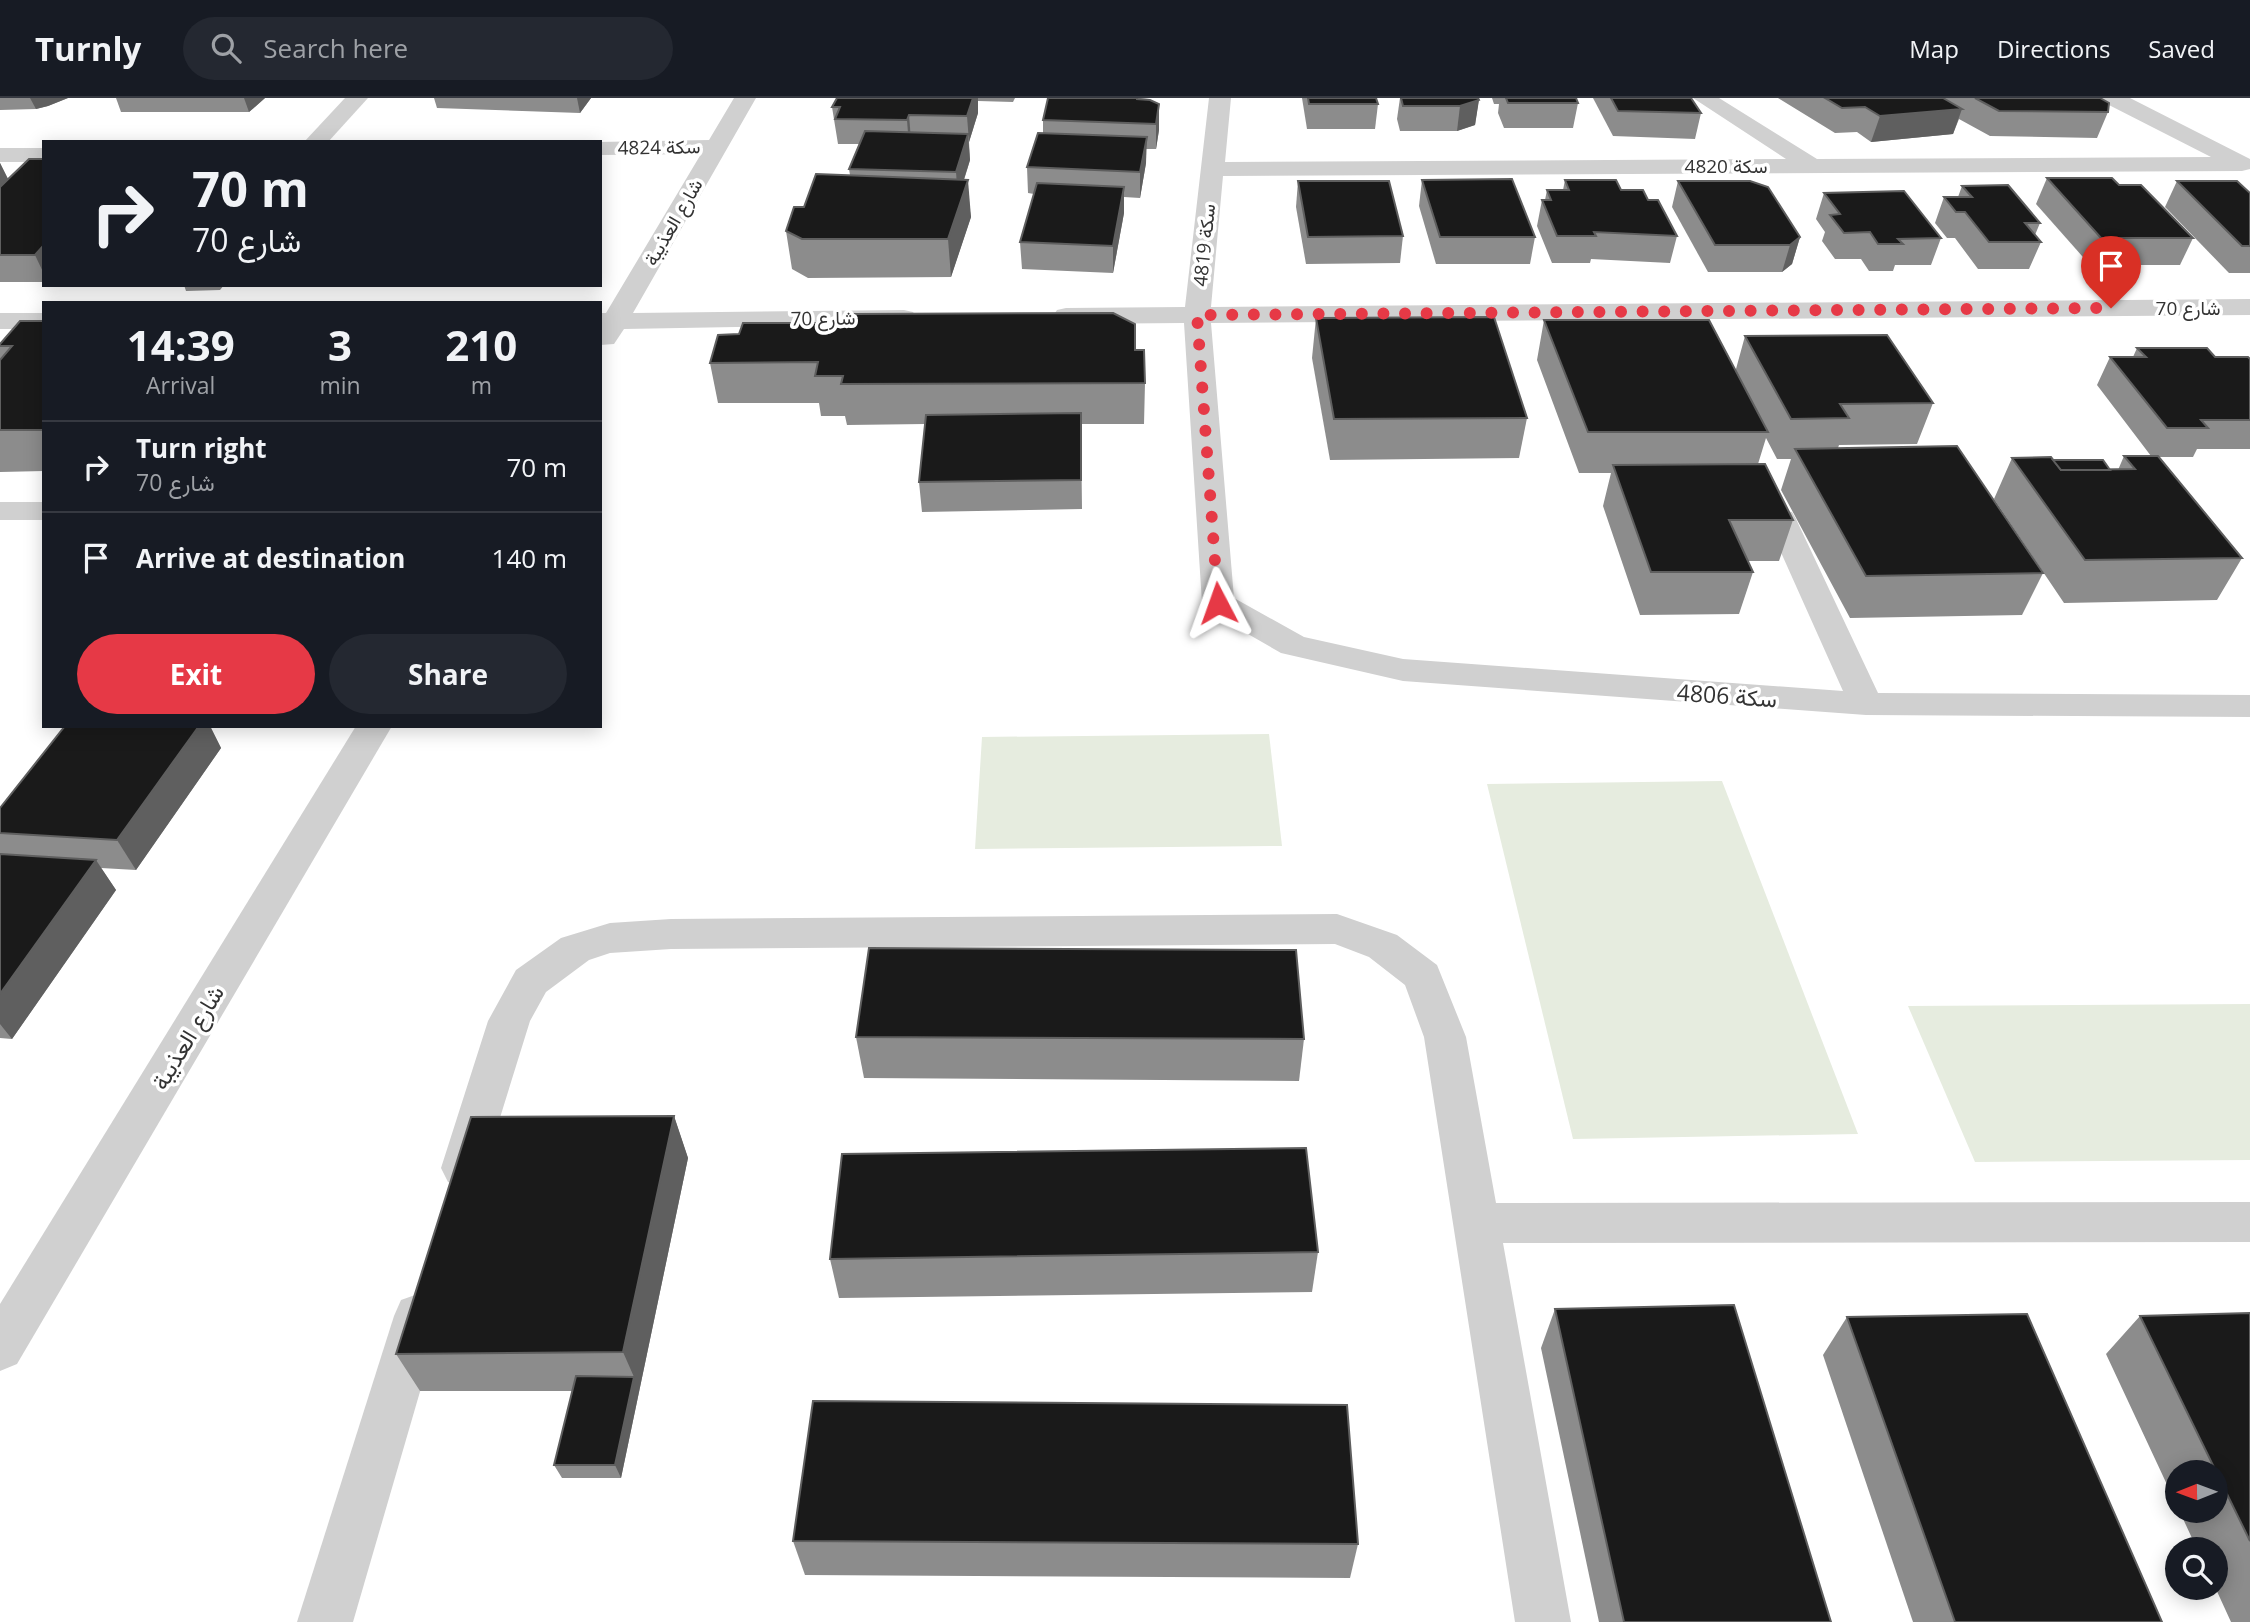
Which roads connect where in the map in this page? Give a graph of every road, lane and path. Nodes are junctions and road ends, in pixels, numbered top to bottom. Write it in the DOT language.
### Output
graph roads {
  1 [pos="357,98"];
  2 [pos="745,98"];
  3 [pos="1220,98"];
  4 [pos="1704,98"];
  5 [pos="2113,98"];
  6 [pos="317,140"];
  7 [pos="717,147"];
  8 [pos="602,148"];
  9 [pos="0,155"];
  10 [pos="42,155"];
  11 [pos="1812,166"];
  12 [pos="2246,166"];
  13 [pos="1211,169"];
  14 [pos="2250,307"];
  15 [pos="1197,315"];
  16 [pos="1044,316"];
  17 [pos="933,317"];
  18 [pos="0,321"];
  19 [pos="42,321"];
  20 [pos="608,321"];
  21 [pos="602,339"];
  22 [pos="1781,519"];
  23 [pos="1218,603"];
  24 [pos="1866,704"];
  25 [pos="2250,706"];
  26 [pos="373,728"];
  27 [pos="452,1208"];
  28 [pos="2250,1222"];
  29 [pos="1477,1223"];
  30 [pos="431,1275"];
  31 [pos="0,1348"];
  32 [pos="325,1622"];
  33 [pos="1543,1622"];
  1 -- 6 [label="street"];
  2 -- 7 [label="street, شارع العذيبة"];
  3 -- 13 [label="street, سكة 4819"];
  4 -- 11 [label="street"];
  5 -- 12 [label="street"];
  7 -- 8 [label="street, سكة 4824"];
  7 -- 20 [label="street, شارع العذيبة"];
  9 -- 10 [label="street"];
  11 -- 12 [label="street, سكة 4820"];
  11 -- 13 [label="street, سكة 4820"];
  13 -- 15 [label="street, سكة 4819"];
  14 -- 15 [label="street, شارع 70"];
  15 -- 16 [label="street, شارع 70"];
  15 -- 23 [label="street, سكة 4819"];
  17 -- 20 [label="street, شارع 70"];
  18 -- 19 [label="street"];
  20 -- 21 [label="street, شارع العذيبة"];
  22 -- 24 [label="street"];
  23 -- 24 [label="street, سكة 4806"];
  24 -- 25 [label="street, سكة 4806"];
  26 -- 31 [label="street, شارع العذيبة"];
  27 -- 29 [label="street"];
  28 -- 29 [label="street"];
  29 -- 33 [label="street"];
  30 -- 32 [label="street"];
}
